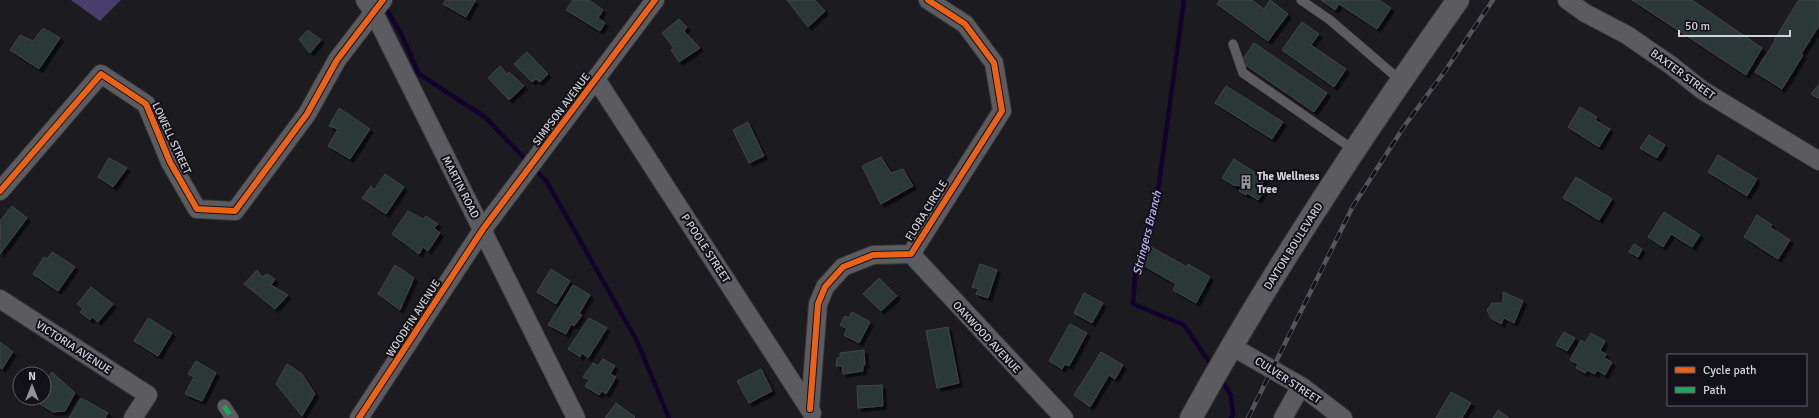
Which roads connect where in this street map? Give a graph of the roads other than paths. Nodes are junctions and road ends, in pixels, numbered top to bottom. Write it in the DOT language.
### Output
graph roads {
  1 [pos="655,0"];
  2 [pos="928,0"];
  3 [pos="1301,0"];
  4 [pos="1458,0"];
  5 [pos="1567,0"];
  6 [pos="374,4"];
  7 [pos="1233,44"];
  8 [pos="596,79"];
  9 [pos="1402,81"];
  10 [pos="1354,150"];
  11 [pos="1819,161"];
  12 [pos="0,191"];
  13 [pos="483,229"];
  14 [pos="910,254"];
  15 [pos="0,299"];
  16 [pos="1231,346"];
  17 [pos="1301,386"];
  18 [pos="224,406"];
  19 [pos="812,414"];
  20 [pos="1062,417"];
  21 [pos="133,418"];
  22 [pos="232,418"];
  23 [pos="359,418"];
  24 [pos="576,418"];
  25 [pos="1191,418"];
  26 [pos="1283,418"];
  27 [pos="1342,418"];
  1 -- 8 [label="street, SIMPSON AVENUE"];
  2 -- 14 [label="street, FLORA CIRCLE"];
  3 -- 9 [label="lane"];
  4 -- 9 [label="main road, DAYTON BOULEVARD"];
  5 -- 11 [label="street, BAXTER STREET"];
  6 -- 12 [label="street, LOWELL STREET"];
  6 -- 13 [label="street, MARTIN ROAD"];
  7 -- 10 [label="lane"];
  8 -- 13 [label="street, SIMPSON AVENUE"];
  8 -- 19 [label="street, P POOLE STREET"];
  9 -- 10 [label="main road, DAYTON BOULEVARD"];
  10 -- 16 [label="main road, DAYTON BOULEVARD"];
  13 -- 23 [label="street, WOODFIN AVENUE"];
  13 -- 24 [label="street, MARTIN ROAD"];
  14 -- 19 [label="street, FLORA CIRCLE"];
  14 -- 20 [label="street, OAKWOOD AVENUE"];
  15 -- 21 [label="street, VICTORIA AVENUE"];
  16 -- 17 [label="street, CULVER STREET"];
  16 -- 25 [label="main road, DAYTON BOULEVARD"];
  17 -- 26 [label="street"];
  17 -- 27 [label="street, CULVER STREET"];
  18 -- 22 [label="street"];
}
